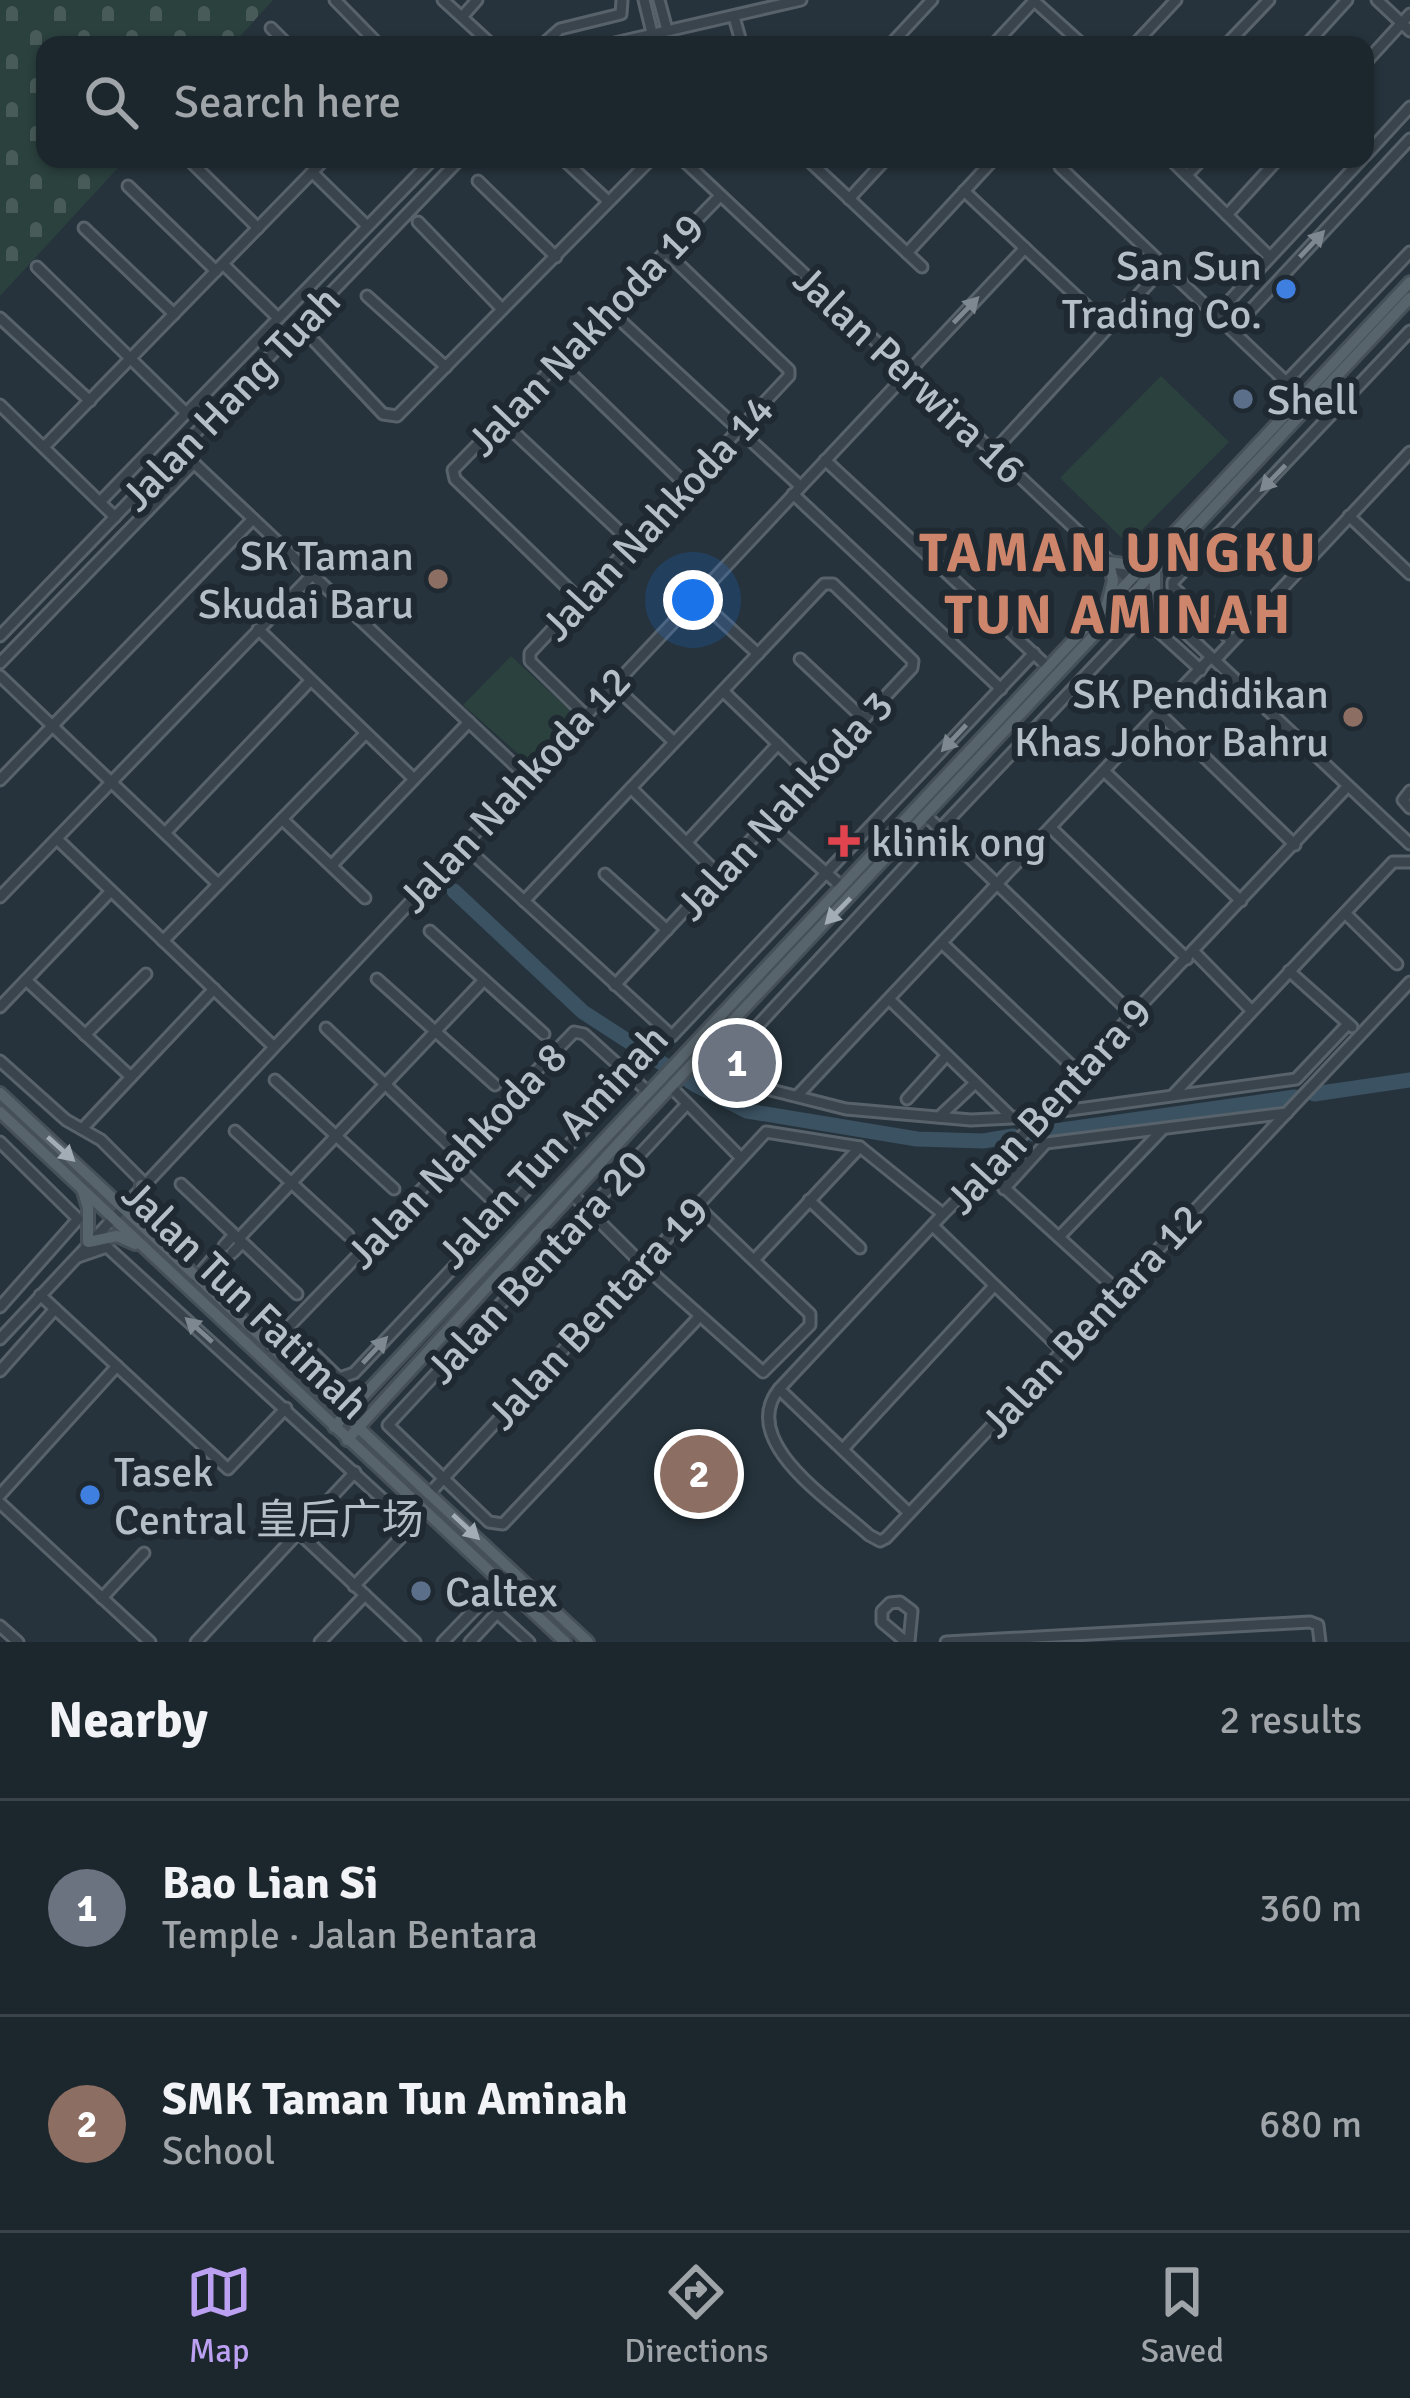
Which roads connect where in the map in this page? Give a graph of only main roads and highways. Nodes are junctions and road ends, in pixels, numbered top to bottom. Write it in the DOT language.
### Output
graph roads {
  1 [pos="1410,282"];
  2 [pos="1410,298"];
  3 [pos="1156,554"];
  4 [pos="1154,571"];
  5 [pos="1134,586"];
  6 [pos="1112,609"];
  7 [pos="668,1084"];
  8 [pos="0,1093"];
  9 [pos="0,1112"];
  10 [pos="142,1184"];
  11 [pos="82,1188"];
  12 [pos="150,1244"];
  13 [pos="199,1281"];
  14 [pos="219,1318"];
  15 [pos="346,1414"];
  16 [pos="359,1426"];
  17 [pos="334,1427"];
  18 [pos="347,1440"];
  19 [pos="565,1642"];
  20 [pos="587,1642"];
  1 -- 3 [label="main road, Jalan Tun Aminah"];
  2 -- 4 [label="main road, Jalan Tun Aminah"];
  3 -- 5 [label="main road, Jalan Tun Aminah"];
  3 -- 6 [label="main road"];
  4 -- 5 [label="main road, Jalan Tun Aminah"];
  4 -- 6 [label="main road"];
  5 -- 6 [label="main road, Jalan Tun Aminah"];
  6 -- 7 [label="main road, Jalan Tun Aminah, one-way"];
  6 -- 7 [label="main road, Jalan Tun Aminah"];
  7 -- 15 [label="main road, Jalan Tun Aminah"];
  7 -- 16 [label="main road, Jalan Tun Aminah"];
  8 -- 12 [label="main road, Jalan Tun Fatimah, one-way"];
  9 -- 11 [label="main road, Jalan Tun Fatimah"];
  10 -- 12 [label="main road"];
  11 -- 12 [label="main road, Jalan Tun Fatimah"];
  11 -- 12 [label="main road"];
  12 -- 13 [label="main road, Jalan Tun Fatimah"];
  12 -- 14 [label="main road, Jalan Tun Fatimah"];
  13 -- 14 [label="main road"];
  13 -- 15 [label="main road, Jalan Tun Fatimah"];
  14 -- 17 [label="main road, Jalan Tun Fatimah"];
  15 -- 16 [label="main road, Jalan Tun Fatimah"];
  15 -- 17 [label="main road, Jalan Tun Aminah"];
  16 -- 18 [label="main road, Jalan Tun Aminah"];
  16 -- 20 [label="main road, Jalan Tun Fatimah, one-way"];
  17 -- 18 [label="main road, Jalan Tun Fatimah"];
  18 -- 19 [label="main road, Jalan Tun Fatimah"];
}
